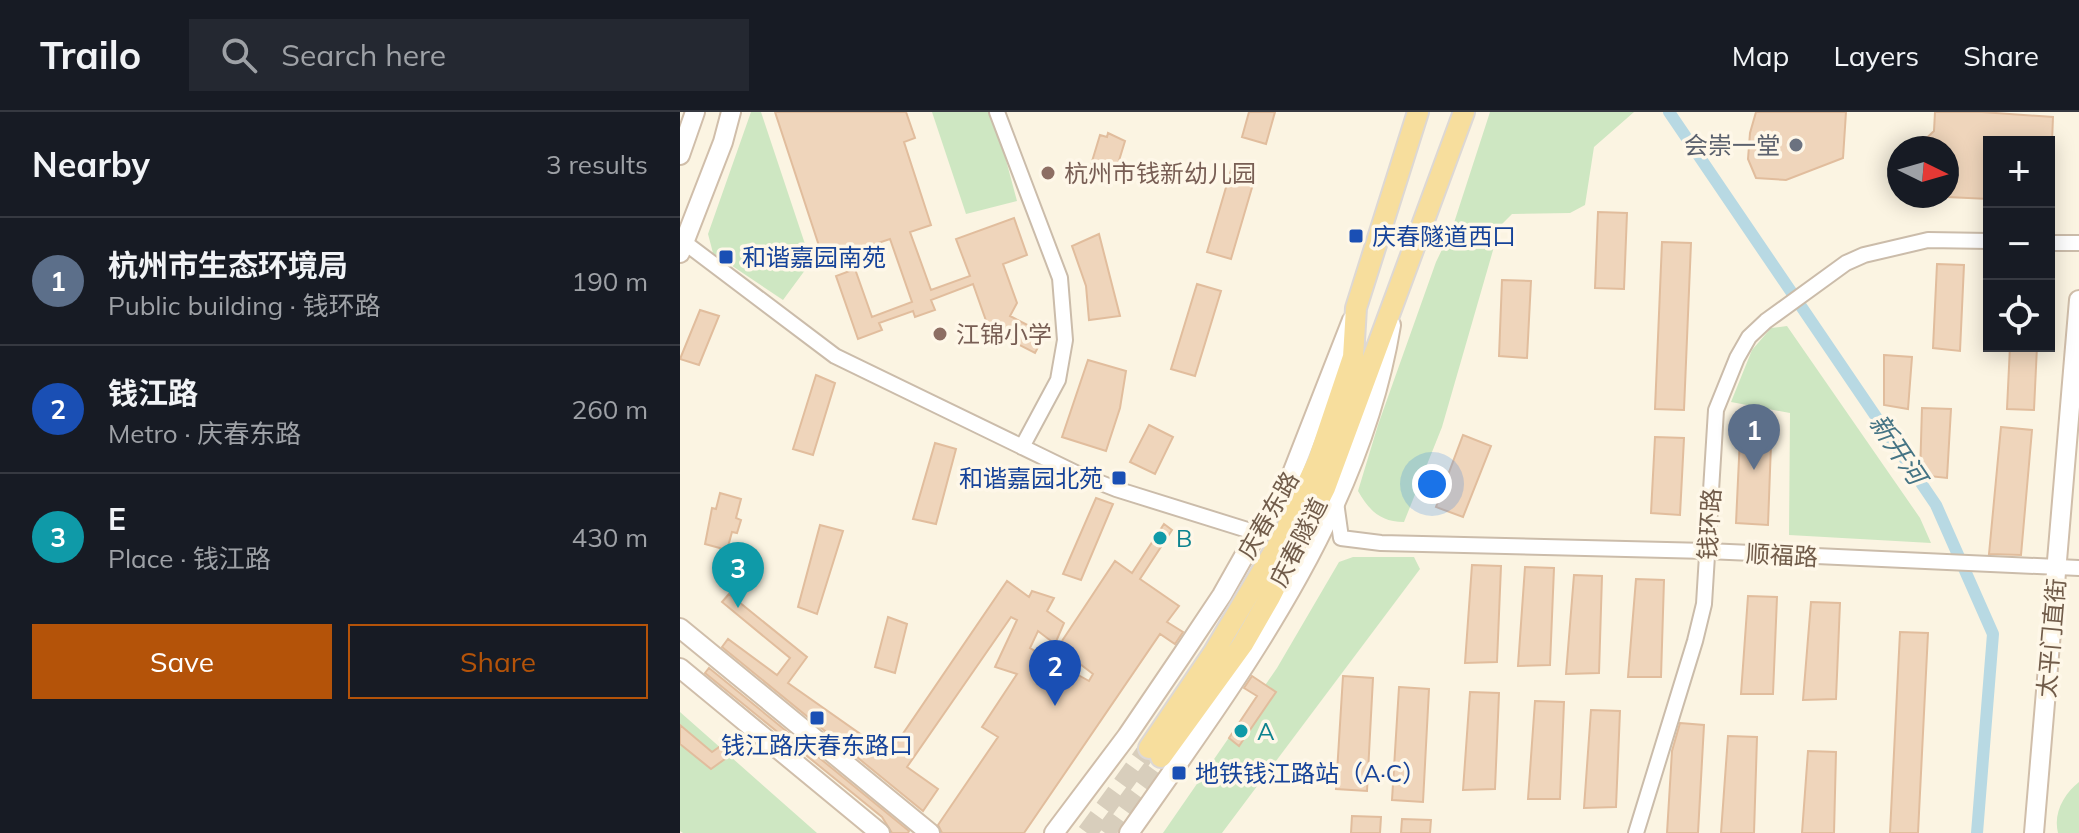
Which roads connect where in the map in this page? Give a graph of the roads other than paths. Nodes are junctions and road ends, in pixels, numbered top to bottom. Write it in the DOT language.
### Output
graph roads {
  1 [pos="695,112"];
  2 [pos="731,112"];
  3 [pos="997,112"];
  4 [pos="1418,112"];
  5 [pos="1464,112"];
  6 [pos="680,155"];
  7 [pos="1983,241"];
  8 [pos="2055,243"];
  9 [pos="2079,243"];
  10 [pos="682,248"];
  11 [pos="2079,300"];
  12 [pos="1394,305"];
  13 [pos="1356,308"];
  14 [pos="2075,408"];
  15 [pos="1022,447"];
  16 [pos="1336,502"];
  17 [pos="1257,533"];
  18 [pos="1341,538"];
  19 [pos="1707,551"];
  20 [pos="1310,554"];
  21 [pos="2057,567"];
  22 [pos="2079,568"];
  23 [pos="680,628"];
  24 [pos="680,668"];
  25 [pos="880,833"];
  26 [pos="930,833"];
  27 [pos="1054,833"];
  28 [pos="1129,833"];
  29 [pos="1636,833"];
  30 [pos="2034,833"];
  1 -- 6 [label="main road"];
  2 -- 10 [label="main road"];
  3 -- 15 [label="street"];
  4 -- 13 [label="main road, 庆春东路"];
  5 -- 12 [label="main road"];
  7 -- 19 [label="street, 钱环路"];
  8 -- 9 [label="street"];
  10 -- 15 [label="street"];
  11 -- 14 [label="main road, 太平门直街"];
  12 -- 13 [label="main road, 庆春隧道"];
  12 -- 16 [label="main road"];
  13 -- 17 [label="main road, 庆春东路"];
  14 -- 21 [label="main road, 太平门直街"];
  15 -- 17 [label="street"];
  16 -- 18 [label="street"];
  16 -- 20 [label="main road"];
  17 -- 27 [label="main road, 庆春东路"];
  18 -- 19 [label="street, 顺福路"];
  18 -- 20 [label="street"];
  19 -- 21 [label="street, 顺福路"];
  19 -- 29 [label="street, 钱环路"];
  20 -- 28 [label="main road"];
  21 -- 22 [label="street, 顺福路"];
  21 -- 30 [label="main road, 太平门直街"];
  23 -- 26 [label="main road"];
  24 -- 25 [label="main road"];
}
